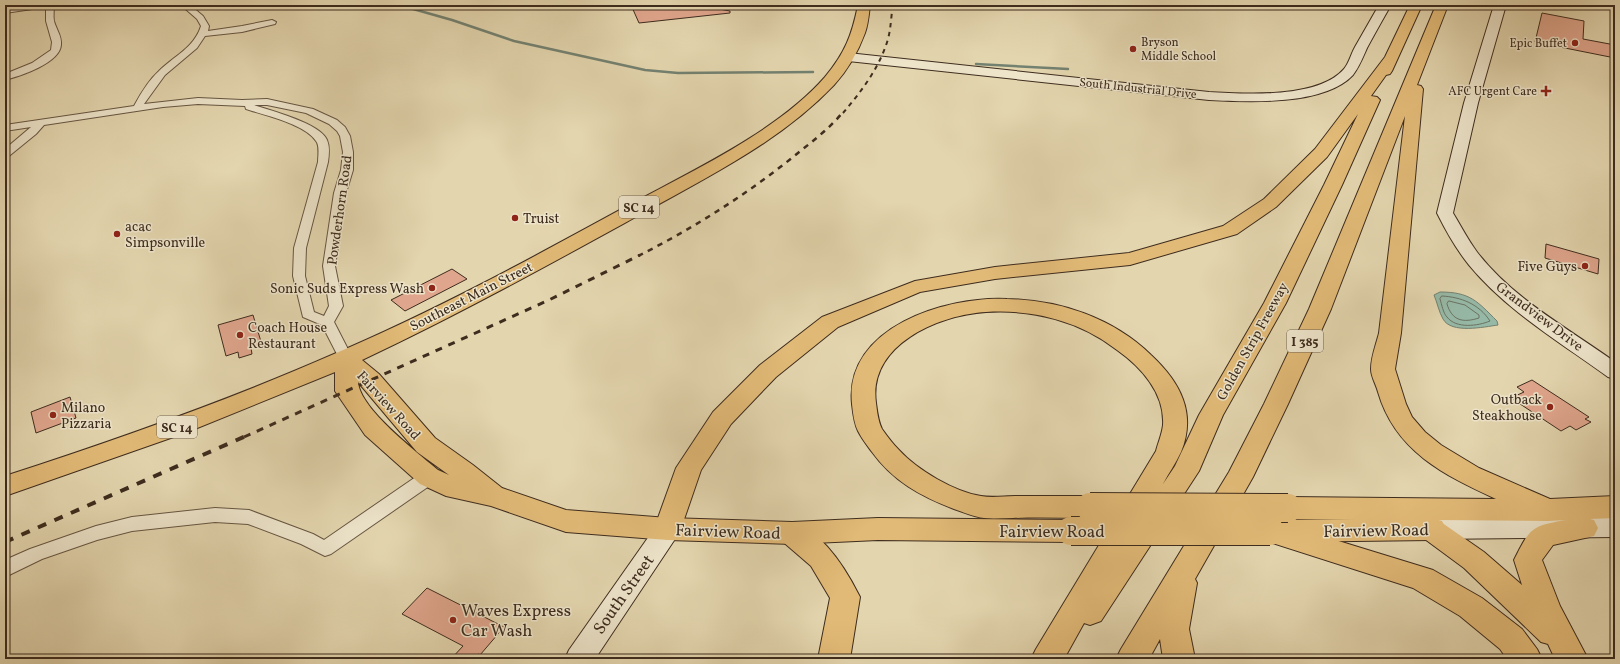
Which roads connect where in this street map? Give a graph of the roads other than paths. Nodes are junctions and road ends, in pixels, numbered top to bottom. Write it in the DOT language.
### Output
graph roads {
  1 [pos="44,5"];
  2 [pos="50,5"];
  3 [pos="185,5"];
  4 [pos="864,5"];
  5 [pos="1385,5"];
  6 [pos="1416,5"];
  7 [pos="1442,5"];
  8 [pos="1500,5"];
  9 [pos="5,11"];
  10 [pos="272,22"];
  11 [pos="204,34"];
  12 [pos="848,57"];
  13 [pos="1391,58"];
  14 [pos="1418,65"];
  15 [pos="5,78"];
  16 [pos="242,103"];
  17 [pos="137,108"];
  18 [pos="40,123"];
  19 [pos="5,128"];
  20 [pos="5,154"];
  21 [pos="327,322"];
  22 [pos="346,359"];
  23 [pos="1615,372"];
  24 [pos="428,477"];
  25 [pos="5,486"];
  26 [pos="493,496"];
  27 [pos="1615,507"];
  28 [pos="1548,510"];
  29 [pos="1615,527"];
  30 [pos="1584,528"];
  31 [pos="668,529"];
  32 [pos="1432,530"];
  33 [pos="1270,531"];
  34 [pos="792,533"];
  35 [pos="5,568"];
  36 [pos="1185,570"];
  37 [pos="1565,648"];
  38 [pos="579,659"];
  39 [pos="834,659"];
  40 [pos="1047,659"];
  41 [pos="1058,659"];
  42 [pos="1132,659"];
  43 [pos="1179,659"];
  44 [pos="1526,659"];
  1 -- 9 [label="street"];
  2 -- 15 [label="street"];
  3 -- 11 [label="street"];
  4 -- 12 [label="main road, Southeast Main Street / SC 14"];
  5 -- 12 [label="street, South Industrial Drive"];
  6 -- 13 [label="main road, Golden Strip Freeway"];
  7 -- 14 [label="main road, I 385"];
  8 -- 23 [label="street, Grandview Drive"];
  10 -- 11 [label="street"];
  11 -- 17 [label="street"];
  12 -- 22 [label="main road, Southeast Main Street / SC 14"];
  13 -- 31 [label="main road"];
  13 -- 41 [label="main road, Golden Strip Freeway"];
  14 -- 28 [label="main road"];
  14 -- 36 [label="main road, I 385"];
  16 -- 17 [label="street, Powderhorn Road"];
  16 -- 21 [label="street, Powderhorn Road"];
  16 -- 21 [label="street, Powderhorn Road"];
  17 -- 18 [label="street, Powderhorn Road"];
  18 -- 19 [label="street, Powderhorn Road"];
  18 -- 20 [label="street"];
  21 -- 22 [label="street"];
  22 -- 24 [label="main road, Fairview Road"];
  22 -- 25 [label="main road, Southeast Main Street / SC 14"];
  22 -- 26 [label="main road, Fairview Road"];
  24 -- 26 [label="main road, Fairview Road"];
  24 -- 35 [label="street"];
  26 -- 31 [label="main road, Fairview Road"];
  27 -- 28 [label="main road"];
  28 -- 40 [label="main road, bridge"];
  29 -- 30 [label="street, Fairview Road"];
  30 -- 32 [label="street, Fairview Road"];
  30 -- 37 [label="main road"];
  31 -- 34 [label="main road, Fairview Road"];
  31 -- 38 [label="street, South Street"];
  32 -- 33 [label="main road, Fairview Road"];
  32 -- 37 [label="main road"];
  33 -- 34 [label="main road, Fairview Road, bridge"];
  33 -- 44 [label="main road"];
  34 -- 39 [label="main road"];
  36 -- 42 [label="main road, I 385"];
  36 -- 43 [label="main road"];
}
